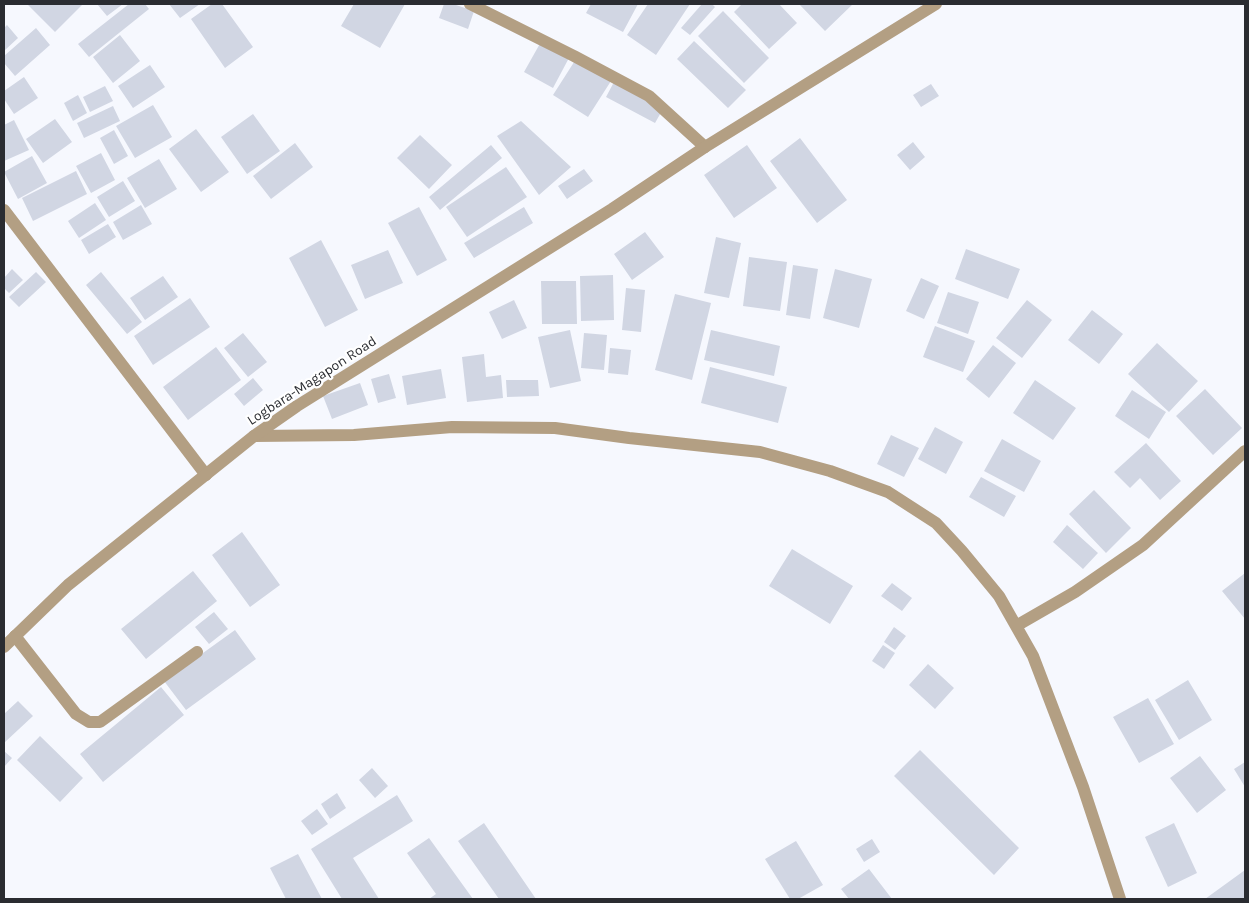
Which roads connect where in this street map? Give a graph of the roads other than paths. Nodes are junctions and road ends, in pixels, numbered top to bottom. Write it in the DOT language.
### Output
graph roads {
  1 [pos="470,4"];
  2 [pos="936,4"];
  3 [pos="705,147"];
  4 [pos="4,210"];
  5 [pos="254,436"];
  6 [pos="1245,451"];
  7 [pos="206,475"];
  8 [pos="1016,626"];
  9 [pos="15,636"];
  10 [pos="4,647"];
  11 [pos="197,652"];
  12 [pos="1120,899"];
  1 -- 3 [label="street"];
  2 -- 3 [label="street, Logbara-Magapon Road"];
  3 -- 5 [label="street, Logbara-Magapon Road"];
  4 -- 7 [label="street"];
  5 -- 7 [label="street, Logbara-Magapon Road"];
  5 -- 8 [label="street"];
  6 -- 8 [label="street"];
  7 -- 9 [label="street, Logbara-Magapon Road"];
  8 -- 12 [label="street"];
  9 -- 10 [label="street, Logbara-Magapon Road"];
  9 -- 11 [label="street"];
}
